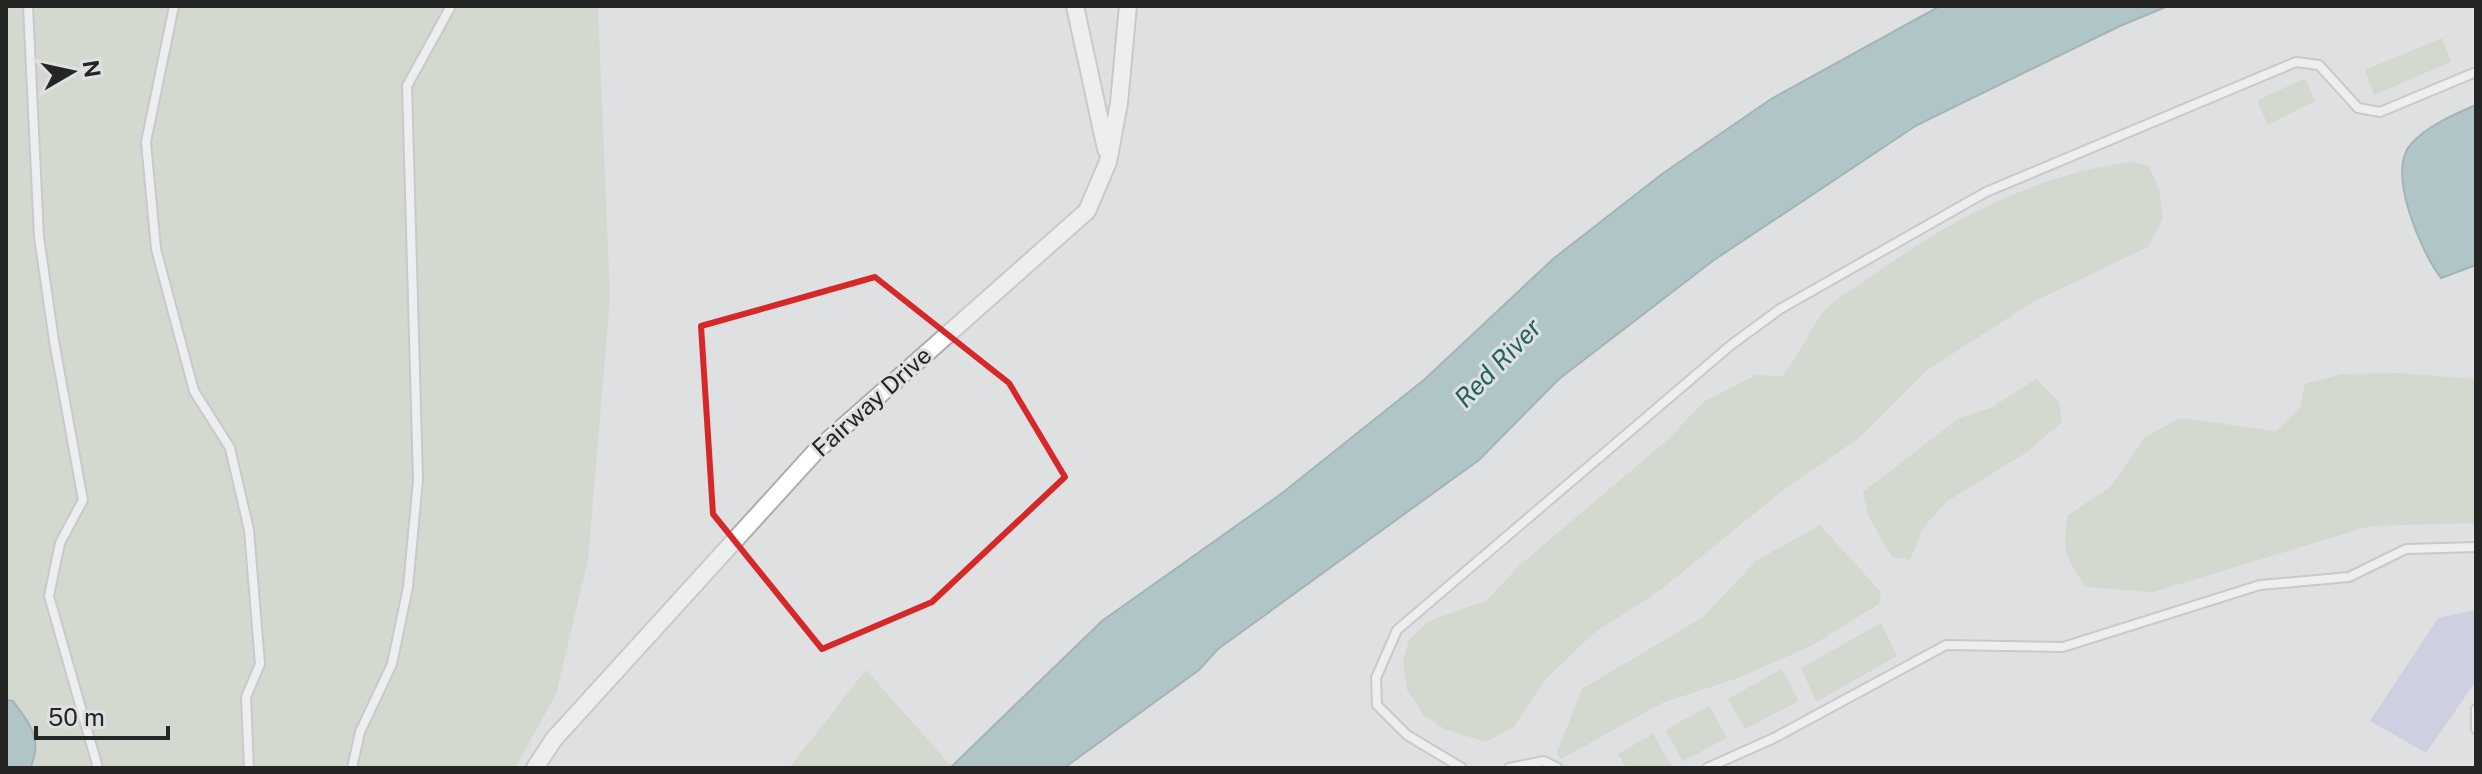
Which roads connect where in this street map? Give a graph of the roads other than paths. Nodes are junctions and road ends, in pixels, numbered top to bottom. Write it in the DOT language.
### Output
graph roads {
  1 [pos="28,6"];
  2 [pos="174,6"];
  3 [pos="451,6"];
  4 [pos="1090,6"];
  5 [pos="1128,6"];
  6 [pos="1077,13"];
  7 [pos="2476,72"];
  8 [pos="1108,162"];
  9 [pos="2476,547"];
  10 [pos="2476,709"];
  11 [pos="2476,729"];
  12 [pos="98,768"];
  13 [pos="249,768"];
  14 [pos="352,768"];
  15 [pos="535,768"];
  16 [pos="1462,768"];
  17 [pos="1509,768"];
  18 [pos="1558,768"];
  19 [pos="1707,768"];
  1 -- 12 [label="lane"];
  2 -- 13 [label="lane"];
  3 -- 14 [label="lane"];
  4 -- 6 [label="street"];
  5 -- 8 [label="street, Fairway Drive"];
  6 -- 8 [label="street"];
  7 -- 16 [label="lane"];
  8 -- 15 [label="street, Fairway Drive"];
  9 -- 19 [label="lane"];
  10 -- 11 [label="lane"];
  17 -- 18 [label="lane"];
}
